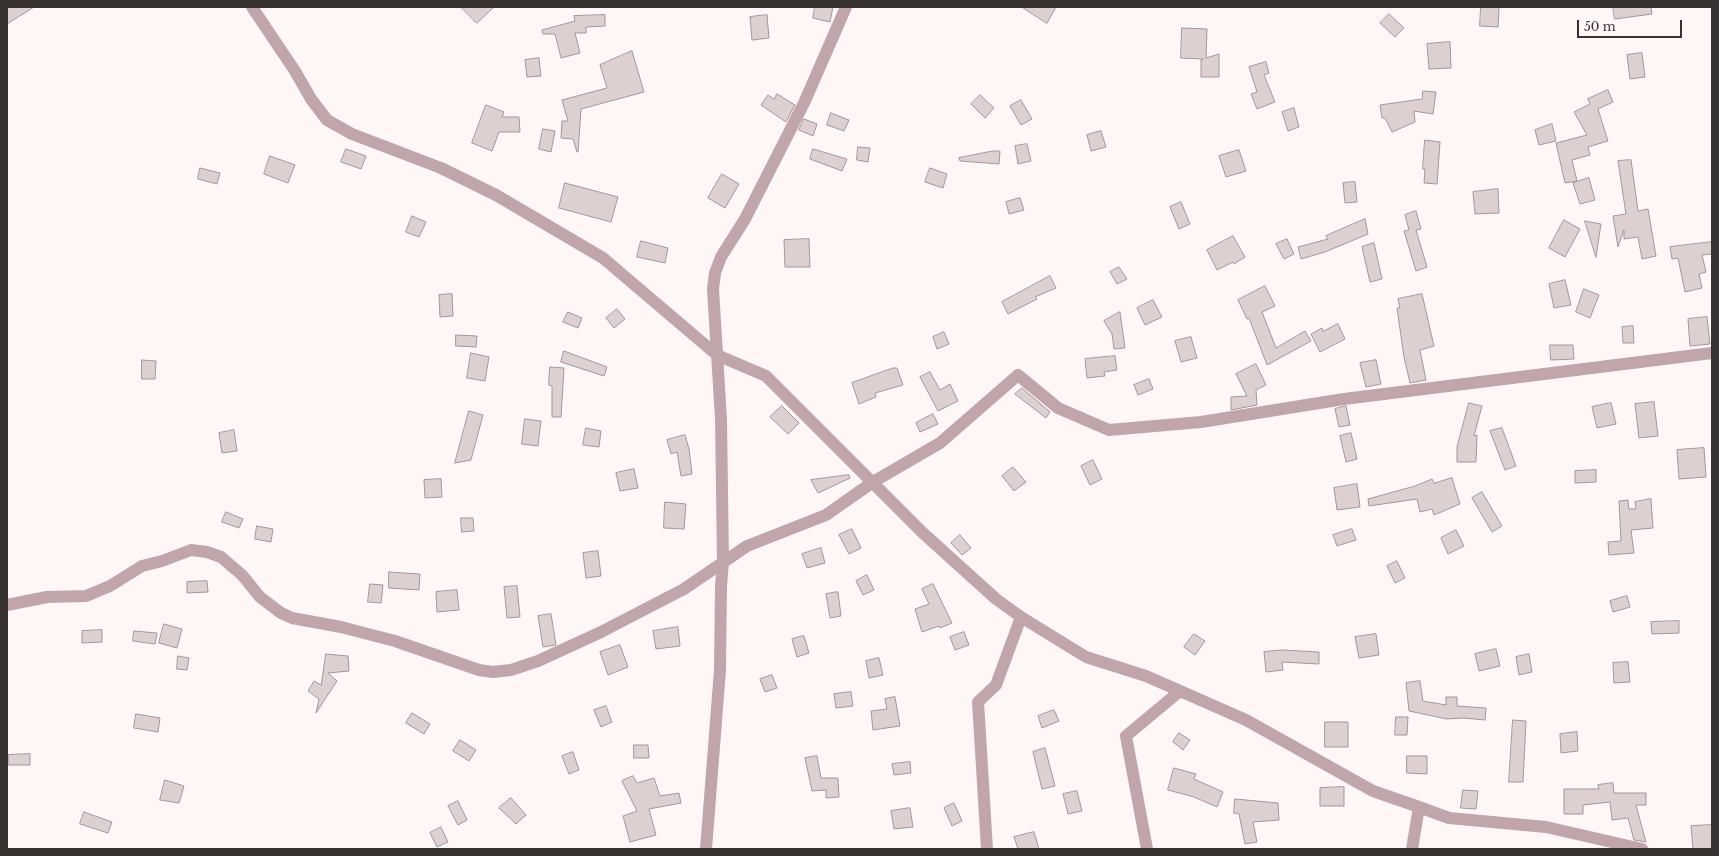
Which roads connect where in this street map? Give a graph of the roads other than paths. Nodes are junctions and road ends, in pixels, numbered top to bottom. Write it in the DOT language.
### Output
graph roads {
  1 [pos="252,7"];
  2 [pos="846,7"];
  3 [pos="1712,353"];
  4 [pos="717,355"];
  5 [pos="873,482"];
  6 [pos="723,562"];
  7 [pos="7,605"];
  8 [pos="1020,617"];
  9 [pos="1180,691"];
  10 [pos="1419,807"];
  11 [pos="706,849"];
  12 [pos="987,849"];
  13 [pos="1147,849"];
  14 [pos="1412,849"];
  15 [pos="1642,849"];
  1 -- 4 [label="street"];
  2 -- 4 [label="street"];
  3 -- 5 [label="street"];
  4 -- 5 [label="street"];
  4 -- 6 [label="street"];
  5 -- 6 [label="street"];
  5 -- 8 [label="street"];
  6 -- 7 [label="street"];
  6 -- 11 [label="street"];
  8 -- 9 [label="street"];
  8 -- 12 [label="street"];
  9 -- 10 [label="street"];
  9 -- 13 [label="street"];
  10 -- 14 [label="street"];
  10 -- 15 [label="street"];
}
